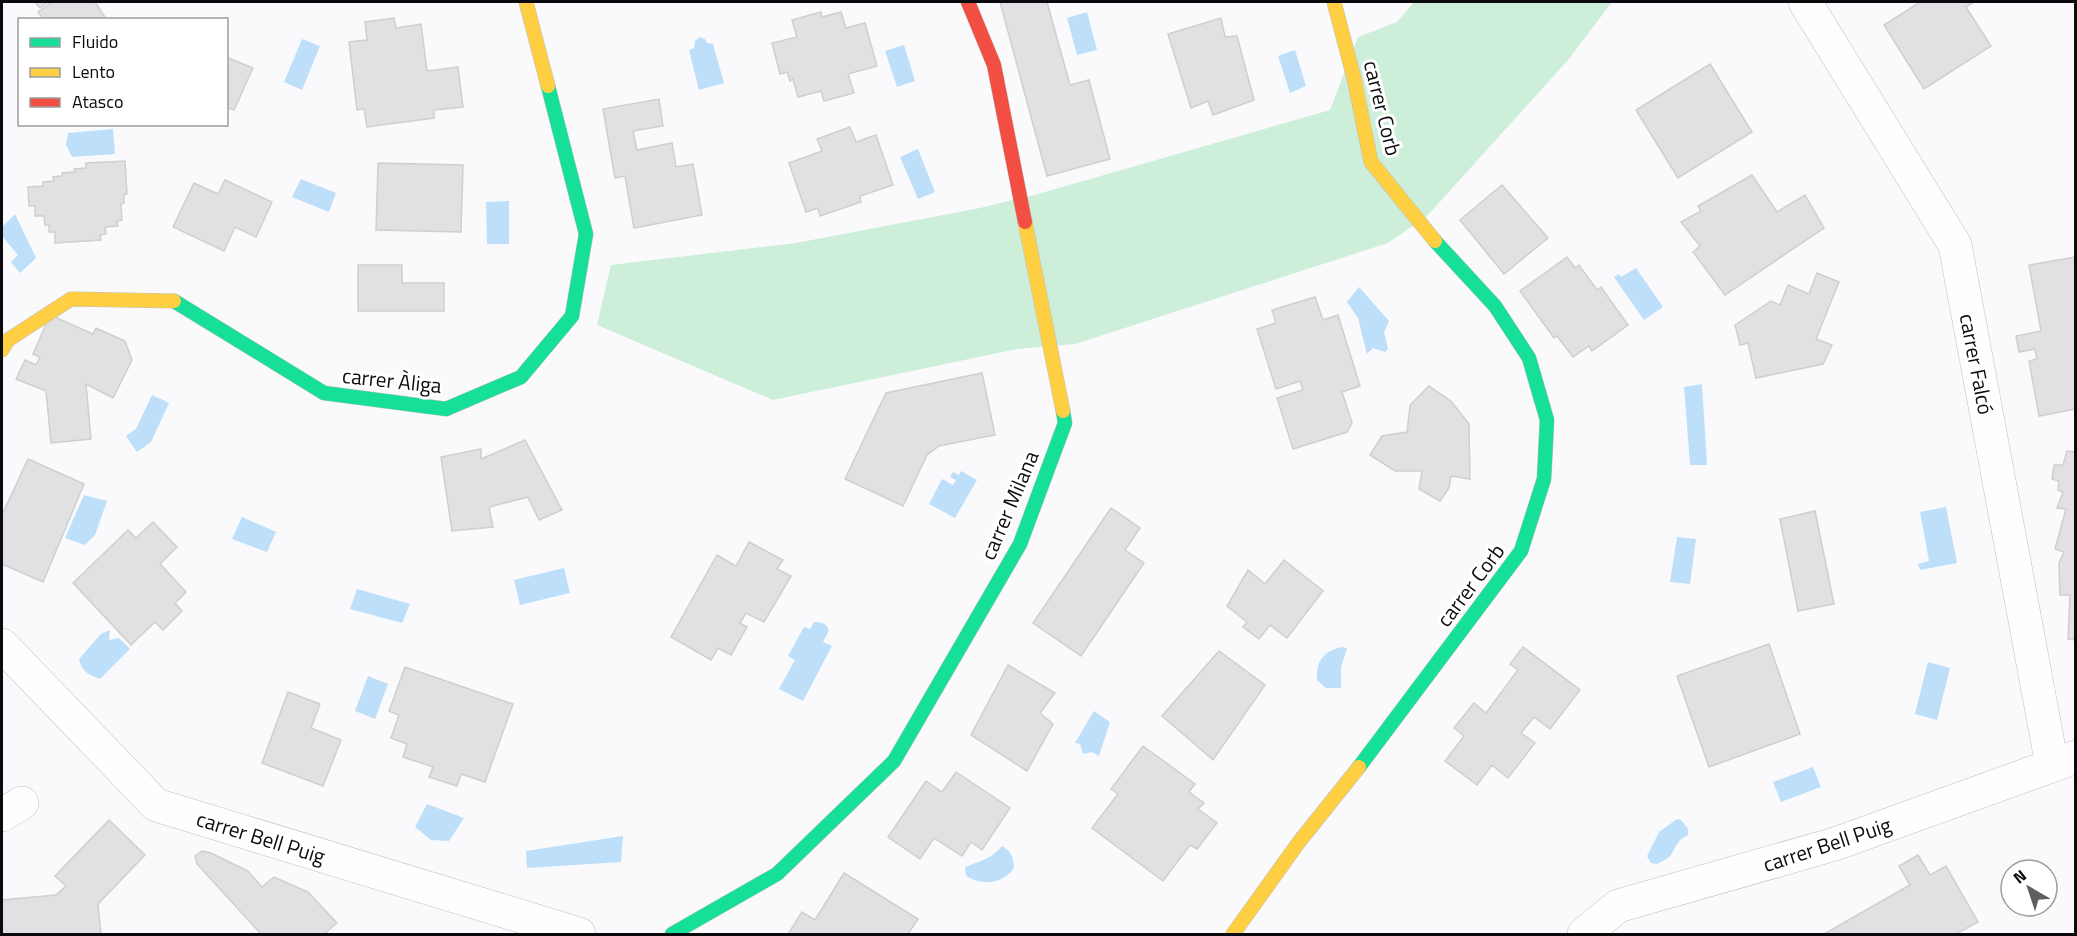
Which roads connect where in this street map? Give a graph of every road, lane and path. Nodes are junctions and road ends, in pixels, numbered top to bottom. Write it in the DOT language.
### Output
graph roads {
  1 [pos="526,2"];
  2 [pos="968,2"];
  3 [pos="1334,2"];
  4 [pos="1805,2"];
  5 [pos="2,350"];
  6 [pos="2,645"];
  7 [pos="2064,761"];
  8 [pos="579,934"];
  9 [pos="672,934"];
  10 [pos="1233,934"];
  11 [pos="1584,934"];
  1 -- 5 [label="street, carrer Àliga"];
  2 -- 9 [label="street, carrer Milana"];
  3 -- 10 [label="street, carrer Corb"];
  4 -- 7 [label="street, carrer Falcó"];
  6 -- 8 [label="street, carrer Bell Puig"];
  7 -- 11 [label="street, carrer Bell Puig"];
}
